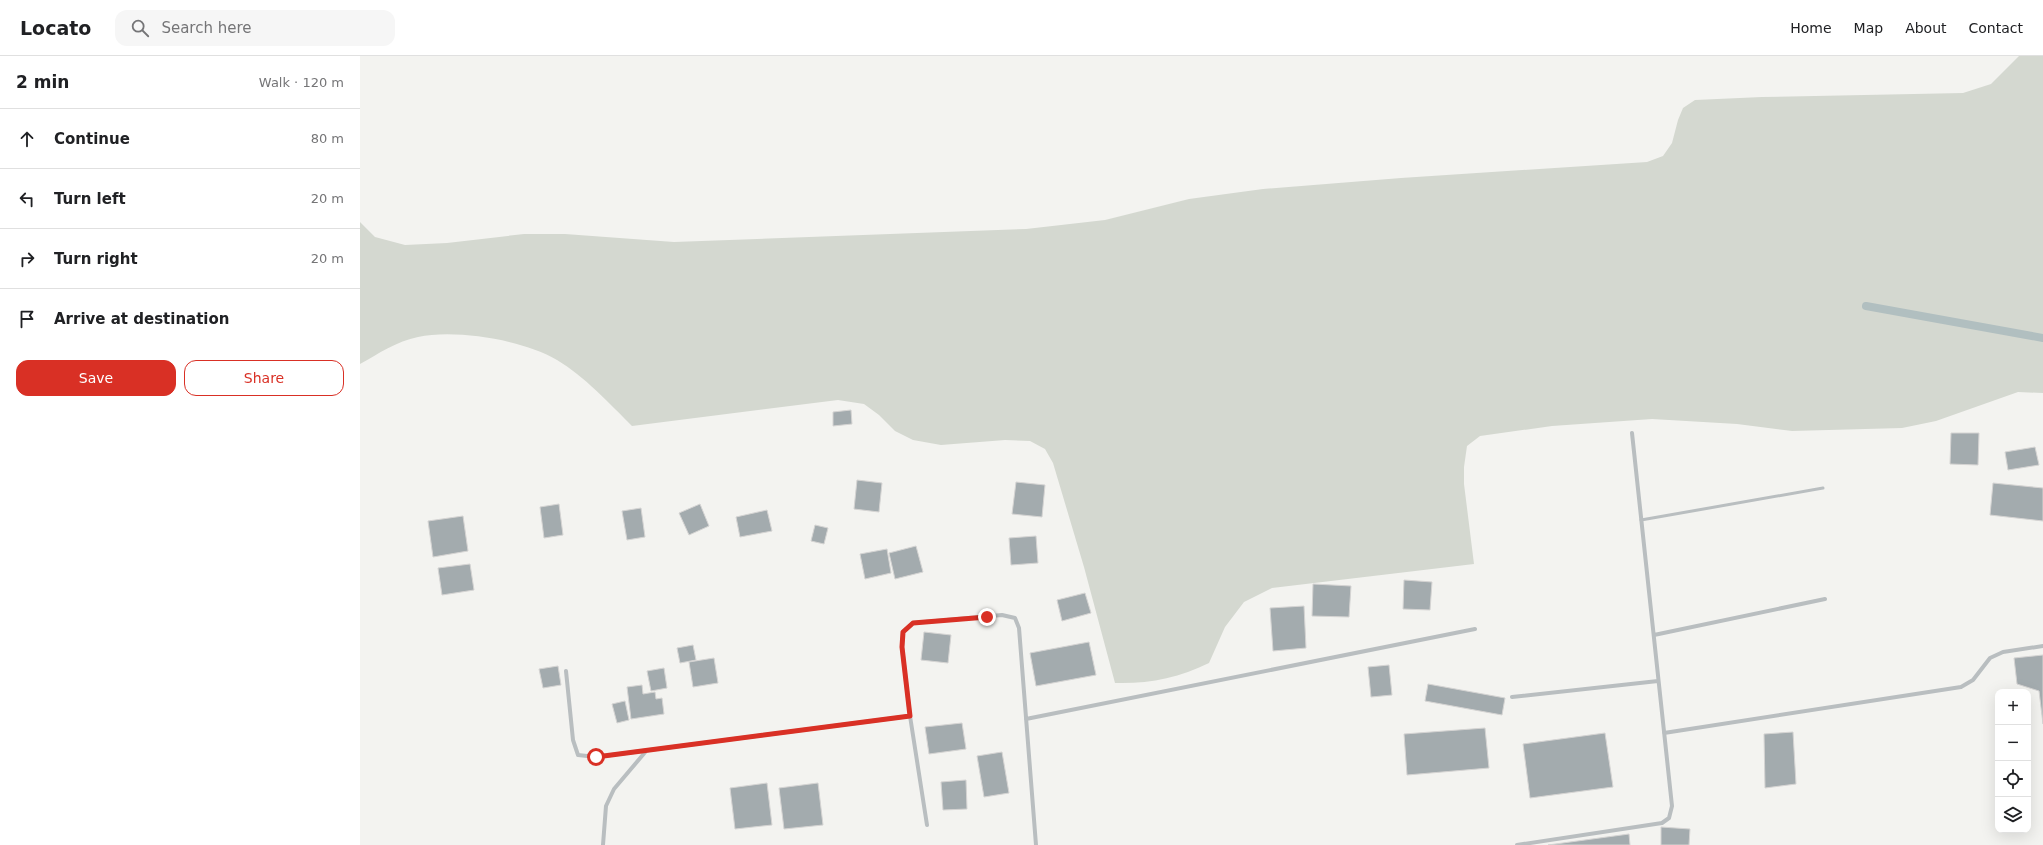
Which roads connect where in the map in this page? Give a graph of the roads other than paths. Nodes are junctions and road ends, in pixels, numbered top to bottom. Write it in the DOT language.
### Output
graph roads {
  1 [pos="1632,433"];
  2 [pos="1823,488"];
  3 [pos="1641,520"];
  4 [pos="1825,600"];
  5 [pos="1475,628"];
  6 [pos="1654,635"];
  7 [pos="2043,646"];
  8 [pos="566,671"];
  9 [pos="1658,681"];
  10 [pos="1512,697"];
  11 [pos="910,716"];
  12 [pos="1026,718"];
  13 [pos="1664,734"];
  14 [pos="647,750"];
  15 [pos="927,825"];
  16 [pos="603,845"];
  17 [pos="1036,845"];
  18 [pos="1518,845"];
  1 -- 3 [label="street"];
  2 -- 3 [label="lane"];
  3 -- 6 [label="street"];
  4 -- 6 [label="street"];
  5 -- 12 [label="street"];
  6 -- 9 [label="street"];
  7 -- 13 [label="street"];
  8 -- 14 [label="street"];
  9 -- 10 [label="street"];
  9 -- 13 [label="street"];
  11 -- 12 [label="street"];
  11 -- 14 [label="street"];
  11 -- 15 [label="street"];
  12 -- 17 [label="street"];
  13 -- 18 [label="street"];
  14 -- 16 [label="street"];
}
